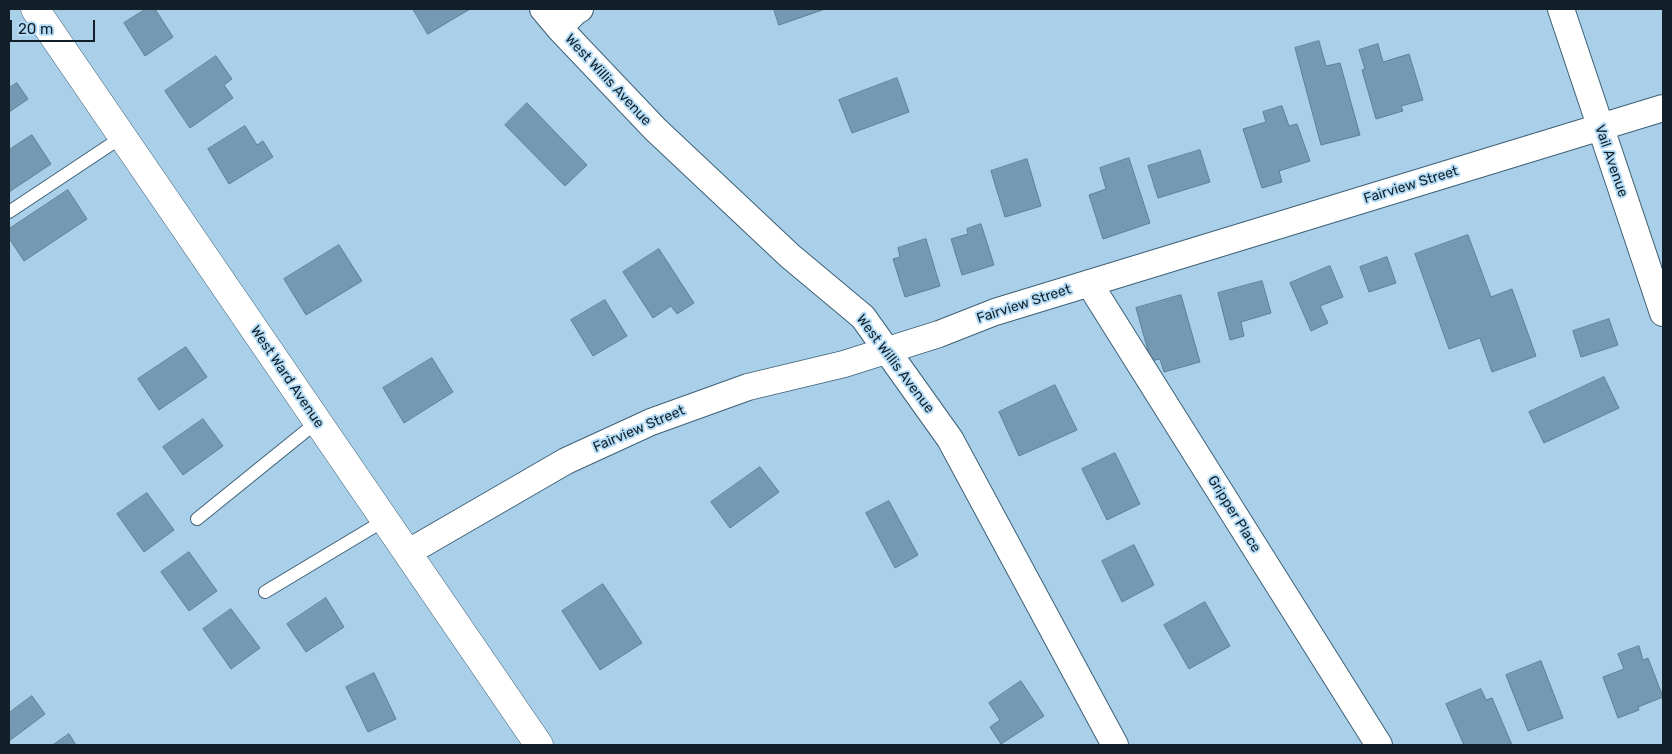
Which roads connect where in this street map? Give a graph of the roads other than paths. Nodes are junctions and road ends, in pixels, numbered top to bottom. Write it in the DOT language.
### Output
graph roads {
  1 [pos="35,9"];
  2 [pos="580,9"];
  3 [pos="1561,9"];
  4 [pos="551,18"];
  5 [pos="1663,108"];
  6 [pos="1600,128"];
  7 [pos="122,137"];
  8 [pos="9,212"];
  9 [pos="1089,283"];
  10 [pos="1663,313"];
  11 [pos="887,350"];
  12 [pos="317,422"];
  13 [pos="197,519"];
  14 [pos="385,520"];
  15 [pos="407,554"];
  16 [pos="265,592"];
  17 [pos="539,745"];
  18 [pos="1115,745"];
  19 [pos="1379,745"];
  1 -- 7 [label="street, West Ward Avenue"];
  2 -- 4 [label="street"];
  3 -- 6 [label="street, Vail Avenue"];
  4 -- 11 [label="street, West Willis Avenue"];
  5 -- 6 [label="street, Fairview Street"];
  6 -- 9 [label="street, Fairview Street"];
  6 -- 10 [label="street, Vail Avenue"];
  7 -- 8 [label="lane"];
  7 -- 12 [label="street, West Ward Avenue"];
  9 -- 11 [label="street, Fairview Street"];
  9 -- 19 [label="street, Gripper Place"];
  11 -- 15 [label="street, Fairview Street"];
  11 -- 18 [label="street, West Willis Avenue"];
  12 -- 13 [label="lane"];
  12 -- 14 [label="street, West Ward Avenue"];
  14 -- 15 [label="street, West Ward Avenue"];
  14 -- 16 [label="lane"];
  15 -- 17 [label="street, West Ward Avenue"];
}
